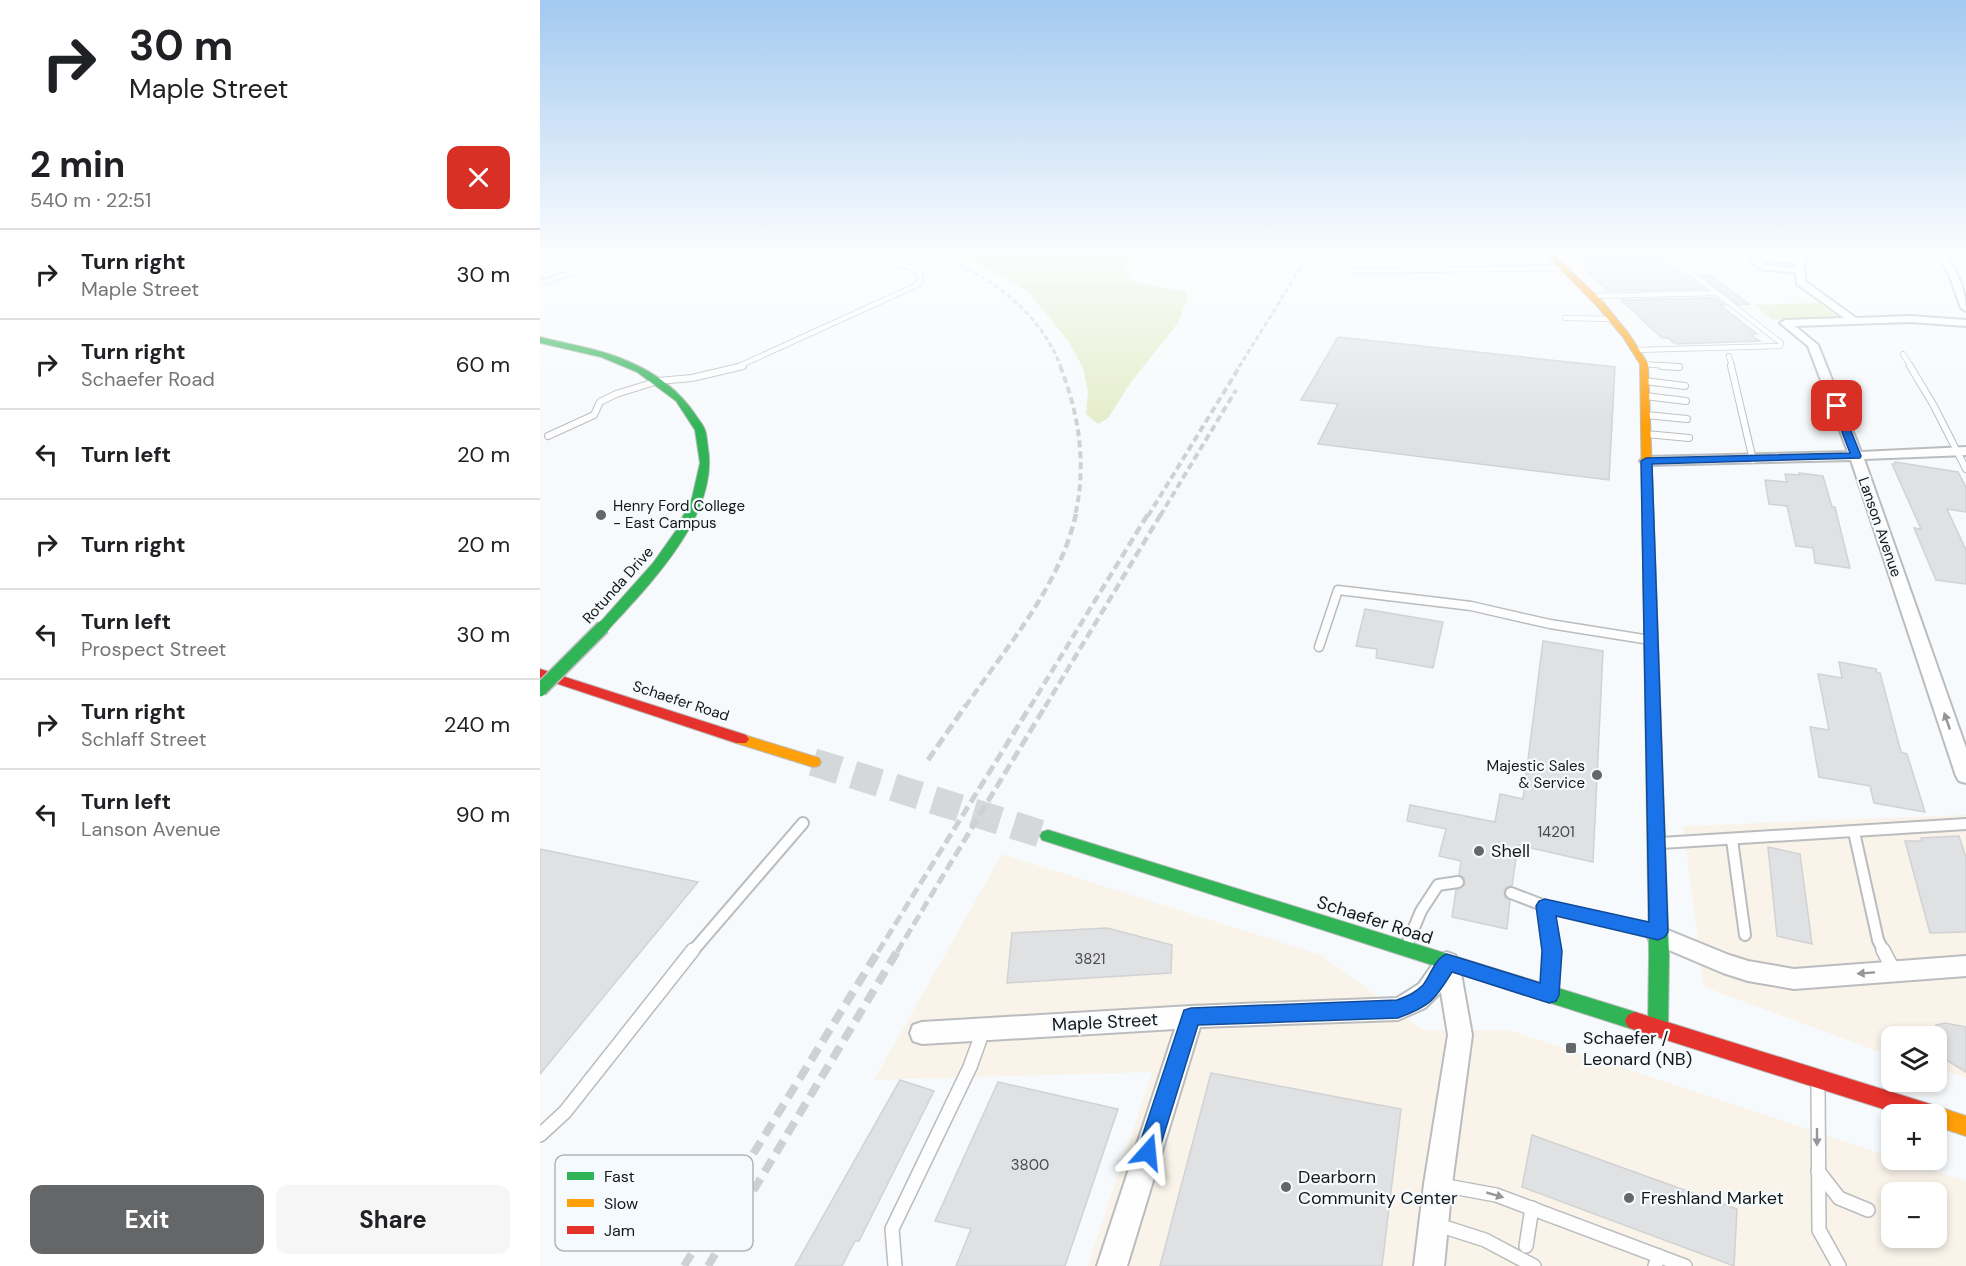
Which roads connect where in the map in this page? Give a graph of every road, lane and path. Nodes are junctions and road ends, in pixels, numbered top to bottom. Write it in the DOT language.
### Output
graph roads {
  1 [pos="865,310"];
  2 [pos="1605,310"];
  3 [pos="1738,310"];
  4 [pos="1839,310"];
  5 [pos="1565,318"];
  6 [pos="1613,319"];
  7 [pos="1854,321"];
  8 [pos="1966,323"];
  9 [pos="540,340"];
  10 [pos="1636,350"];
  11 [pos="1903,354"];
  12 [pos="1729,356"];
  13 [pos="1644,364"];
  14 [pos="1679,367"];
  15 [pos="658,381"];
  16 [pos="1645,381"];
  17 [pos="1685,386"];
  18 [pos="1645,396"];
  19 [pos="1686,401"];
  20 [pos="1646,415"];
  21 [pos="1687,419"];
  22 [pos="1646,434"];
  23 [pos="548,436"];
  24 [pos="1689,438"];
  25 [pos="1962,452"];
  26 [pos="1856,456"];
  27 [pos="1753,460"];
  28 [pos="1646,461"];
  29 [pos="1966,469"];
  30 [pos="1650,640"];
  31 [pos="1319,647"];
  32 [pos="540,673"];
  33 [pos="540,690"];
  34 [pos="813,762"];
  35 [pos="1966,776"];
  36 [pos="803,823"];
  37 [pos="1966,824"];
  38 [pos="1854,832"];
  39 [pos="1048,836"];
  40 [pos="1732,840"];
  41 [pos="1655,843"];
  42 [pos="1458,882"];
  43 [pos="1511,893"];
  44 [pos="1545,906"];
  45 [pos="1658,934"];
  46 [pos="1745,935"];
  47 [pos="1405,949"];
  48 [pos="1447,962"];
  49 [pos="1966,966"];
  50 [pos="1895,971"];
  51 [pos="1549,995"];
  52 [pos="1191,1017"];
  53 [pos="1658,1027"];
  54 [pos="983,1029"];
  55 [pos="922,1033"];
  56 [pos="1819,1078"];
  57 [pos="1899,1104"];
  58 [pos="1947,1120"];
  59 [pos="1966,1126"];
  60 [pos="540,1135"];
  61 [pos="1817,1171"];
  62 [pos="1438,1184"];
  63 [pos="1532,1208"];
  64 [pos="1868,1210"];
  65 [pos="1433,1224"];
  66 [pos="1526,1246"];
  67 [pos="1657,1261"];
  68 [pos="895,1266"];
  69 [pos="1112,1266"];
  70 [pos="1429,1266"];
  71 [pos="1534,1266"];
  72 [pos="1685,1266"];
  73 [pos="1839,1266"];
  1 -- 15 [label="lane"];
  2 -- 6 [label="main road"];
  3 -- 10 [label="lane"];
  4 -- 7 [label="street"];
  5 -- 6 [label="lane"];
  6 -- 10 [label="main road"];
  7 -- 8 [label="street, Lanson Avenue"];
  7 -- 26 [label="street, Lanson Avenue"];
  9 -- 15 [label="main road, Rotunda Drive"];
  10 -- 13 [label="main road"];
  11 -- 25 [label="lane"];
  12 -- 27 [label="lane"];
  13 -- 14 [label="lane"];
  13 -- 16 [label="main road"];
  15 -- 23 [label="lane"];
  15 -- 33 [label="main road, Rotunda Drive, bridge"];
  16 -- 17 [label="lane"];
  16 -- 18 [label="main road"];
  18 -- 19 [label="lane"];
  18 -- 20 [label="main road"];
  20 -- 21 [label="lane"];
  20 -- 22 [label="main road"];
  22 -- 24 [label="lane"];
  22 -- 28 [label="main road"];
  25 -- 26 [label="street"];
  25 -- 29 [label="lane"];
  26 -- 27 [label="street"];
  35 -- 26 [label="street, Lanson Avenue, one-way"];
  27 -- 28 [label="street"];
  28 -- 30 [label="main road"];
  30 -- 31 [label="lane"];
  30 -- 41 [label="main road"];
  32 -- 34 [label="main road, Schaefer Road"];
  36 -- 60 [label="lane"];
  37 -- 38 [label="lane"];
  38 -- 40 [label="lane"];
  38 -- 50 [label="lane"];
  39 -- 47 [label="main road, Schaefer Road"];
  40 -- 41 [label="lane"];
  40 -- 46 [label="lane"];
  41 -- 45 [label="main road"];
  42 -- 47 [label="lane"];
  43 -- 44 [label="lane"];
  44 -- 45 [label="lane"];
  44 -- 51 [label="lane"];
  50 -- 45 [label="street, one-way"];
  45 -- 53 [label="main road"];
  47 -- 48 [label="main road, Schaefer Road"];
  48 -- 51 [label="main road, Schaefer Road"];
  48 -- 52 [label="street, Maple Street"];
  48 -- 62 [label="street"];
  49 -- 50 [label="street"];
  51 -- 53 [label="main road, Schaefer Road"];
  52 -- 54 [label="street, Maple Street"];
  52 -- 69 [label="street"];
  53 -- 56 [label="main road, Schaefer Road"];
  54 -- 55 [label="street, Maple Street"];
  54 -- 68 [label="lane"];
  56 -- 57 [label="main road, Schaefer Road"];
  56 -- 61 [label="lane, one-way"];
  58 -- 59 [label="main road"];
  61 -- 64 [label="lane"];
  61 -- 73 [label="lane"];
  62 -- 63 [label="lane, one-way"];
  62 -- 65 [label="street"];
  63 -- 66 [label="lane"];
  63 -- 67 [label="lane"];
  65 -- 70 [label="street"];
  65 -- 71 [label="lane"];
  67 -- 72 [label="lane"];
}
